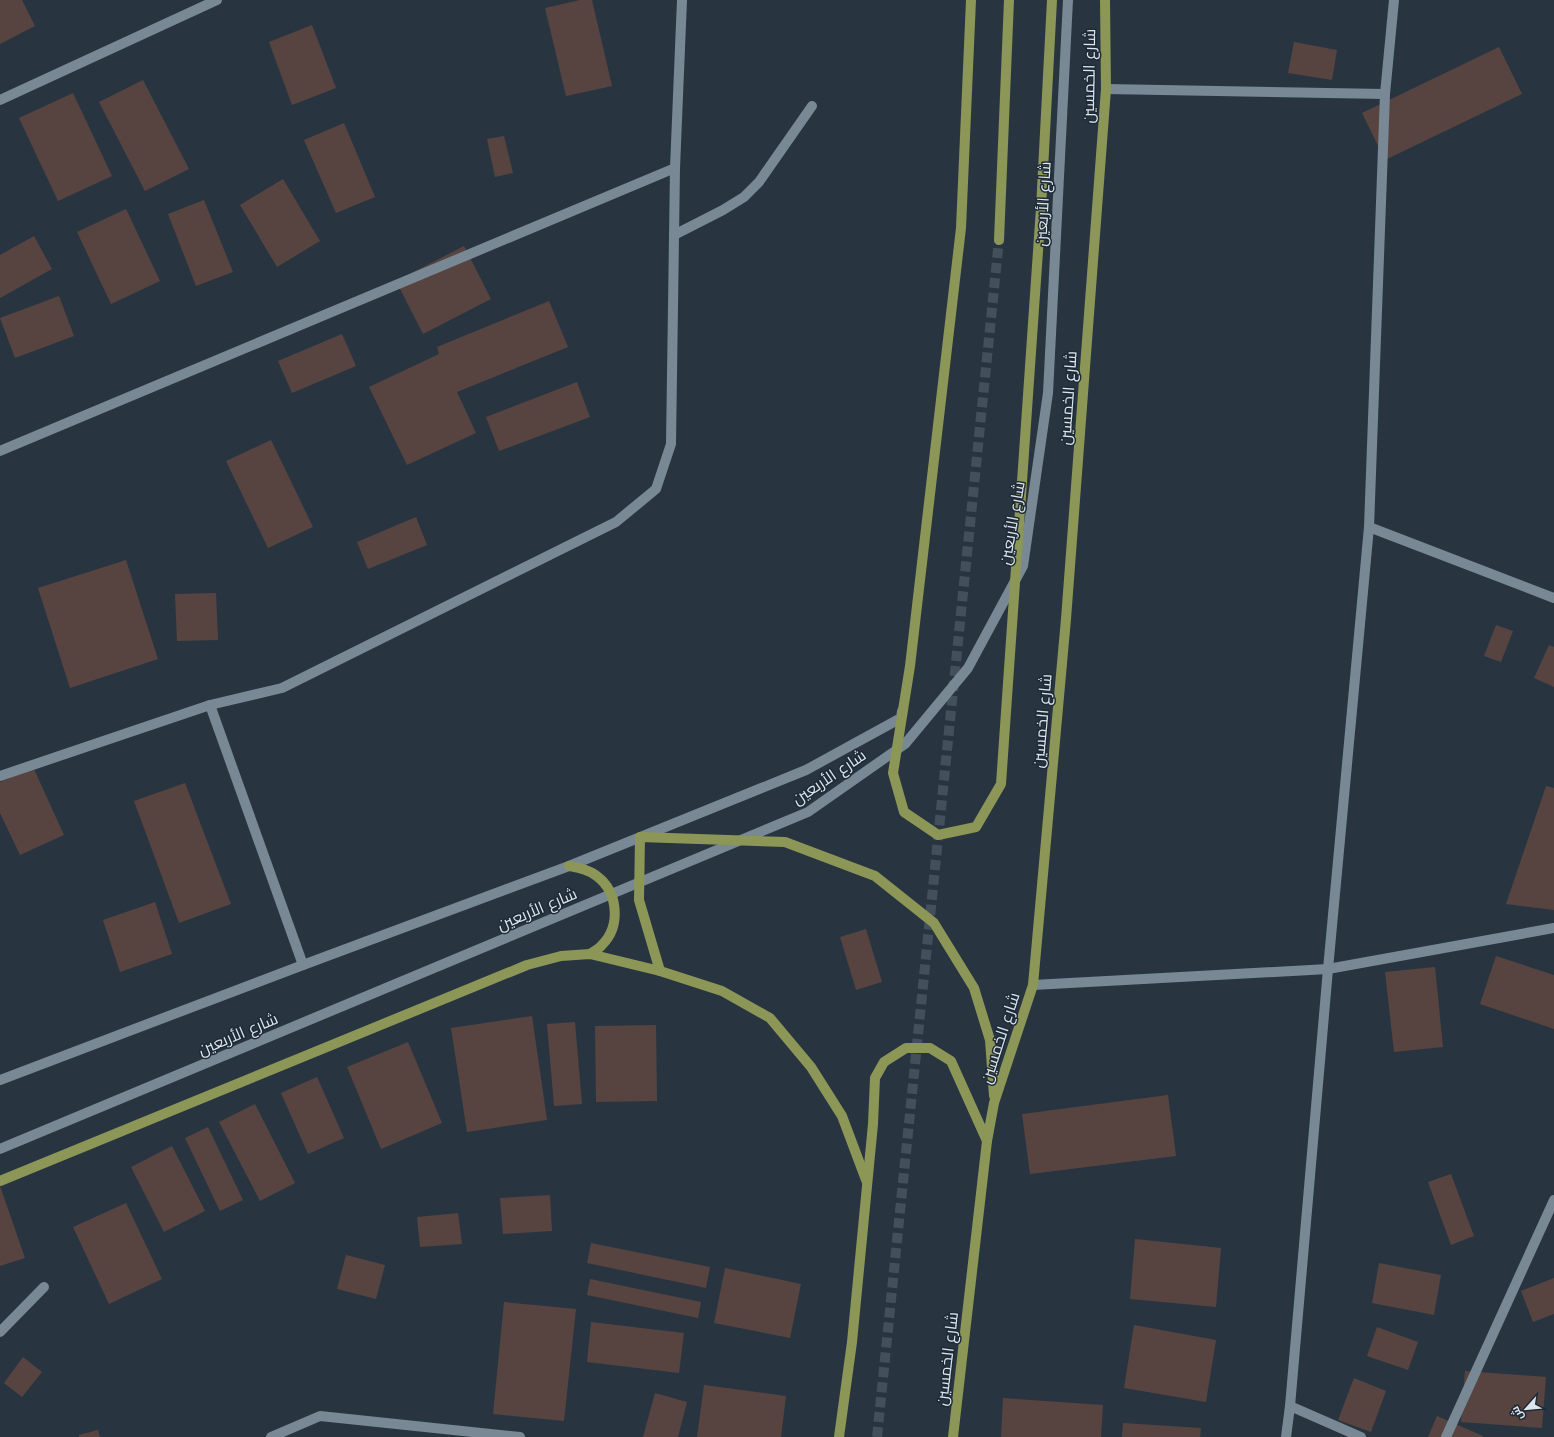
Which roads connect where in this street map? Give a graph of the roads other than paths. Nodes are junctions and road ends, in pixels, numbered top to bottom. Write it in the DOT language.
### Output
graph roads {
  1 [pos="217,0"];
  2 [pos="682,0"];
  3 [pos="970,0"];
  4 [pos="1009,0"];
  5 [pos="1052,0"];
  6 [pos="1068,0"];
  7 [pos="1105,0"];
  8 [pos="1394,0"];
  9 [pos="1106,89"];
  10 [pos="1385,94"];
  11 [pos="0,100"];
  12 [pos="812,106"];
  13 [pos="675,168"];
  14 [pos="674,235"];
  15 [pos="999,240"];
  16 [pos="0,451"];
  17 [pos="1369,527"];
  18 [pos="1554,598"];
  19 [pos="910,666"];
  20 [pos="210,705"];
  21 [pos="0,776"];
  22 [pos="640,837"];
  23 [pos="569,866"];
  24 [pos="1554,928"];
  25 [pos="590,954"];
  26 [pos="303,965"];
  27 [pos="1328,968"];
  28 [pos="660,971"];
  29 [pos="1032,985"];
  30 [pos="0,1080"];
  31 [pos="994,1103"];
  32 [pos="987,1141"];
  33 [pos="0,1150"];
  34 [pos="866,1180"];
  35 [pos="0,1181"];
  36 [pos="1554,1200"];
  37 [pos="44,1287"];
  38 [pos="0,1332"];
  39 [pos="1290,1406"];
  40 [pos="271,1437"];
  41 [pos="520,1437"];
  42 [pos="840,1437"];
  43 [pos="953,1437"];
  44 [pos="1286,1437"];
  45 [pos="1361,1437"];
  46 [pos="1446,1437"];
  1 -- 11 [label="street"];
  2 -- 13 [label="street"];
  3 -- 19 [label="main road"];
  4 -- 15 [label="main road"];
  5 -- 19 [label="main road"];
  6 -- 33 [label="street, شارع الأربعين"];
  7 -- 9 [label="main road, شارع الخمسين"];
  8 -- 10 [label="street"];
  9 -- 10 [label="street"];
  9 -- 29 [label="main road, شارع الخمسين"];
  10 -- 17 [label="street"];
  12 -- 14 [label="street"];
  13 -- 14 [label="street"];
  13 -- 16 [label="street"];
  14 -- 20 [label="street"];
  17 -- 18 [label="street"];
  17 -- 27 [label="street"];
  19 -- 22 [label="street, شارع الأربعين"];
  20 -- 21 [label="street"];
  20 -- 26 [label="street"];
  22 -- 23 [label="street, شارع الأربعين"];
  22 -- 28 [label="main road"];
  22 -- 31 [label="main road"];
  23 -- 25 [label="main road"];
  23 -- 26 [label="street, شارع الأربعين"];
  24 -- 27 [label="street"];
  25 -- 28 [label="main road"];
  25 -- 35 [label="main road"];
  26 -- 30 [label="street, شارع الأربعين"];
  27 -- 29 [label="street"];
  27 -- 39 [label="street"];
  28 -- 34 [label="main road"];
  29 -- 31 [label="main road, شارع الخمسين"];
  31 -- 32 [label="main road, شارع الخمسين"];
  32 -- 34 [label="main road"];
  32 -- 43 [label="main road, شارع الخمسين"];
  34 -- 42 [label="main road"];
  36 -- 46 [label="street"];
  37 -- 38 [label="street"];
  39 -- 44 [label="street"];
  39 -- 45 [label="street"];
  40 -- 41 [label="street"];
}
